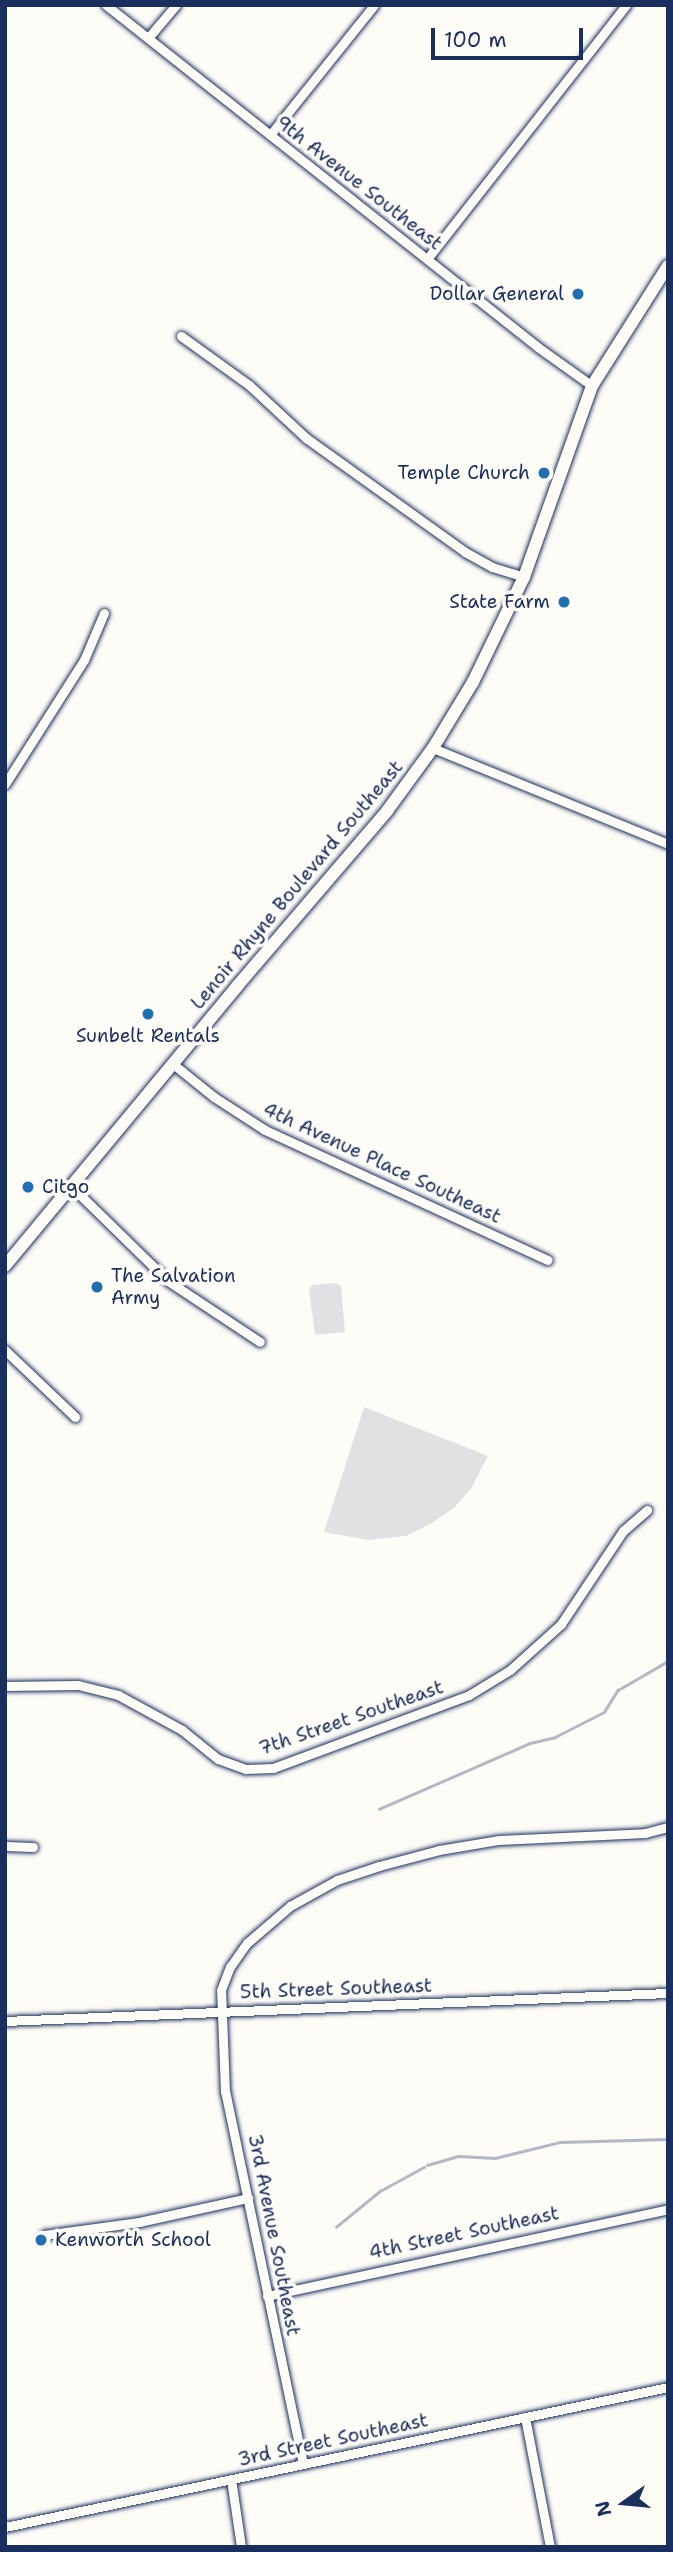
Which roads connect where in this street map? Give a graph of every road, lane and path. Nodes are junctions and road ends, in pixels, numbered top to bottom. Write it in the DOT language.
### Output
graph roads {
  1 [pos="106,5"];
  2 [pos="176,5"];
  3 [pos="374,5"];
  4 [pos="626,5"];
  5 [pos="148,38"];
  6 [pos="270,135"];
  7 [pos="427,259"];
  8 [pos="668,267"];
  9 [pos="181,336"];
  10 [pos="593,386"];
  11 [pos="524,577"];
  12 [pos="104,612"];
  13 [pos="433,748"];
  14 [pos="5,784"];
  15 [pos="668,844"];
  16 [pos="173,1064"];
  17 [pos="72,1187"];
  18 [pos="8,1257"];
  19 [pos="548,1260"];
  20 [pos="260,1342"];
  21 [pos="5,1350"];
  22 [pos="75,1417"];
  23 [pos="647,1510"];
  24 [pos="5,1686"];
  25 [pos="667,1827"];
  26 [pos="668,1834"];
  27 [pos="5,1846"];
  28 [pos="33,1847"];
  29 [pos="668,1993"];
  30 [pos="222,2011"];
  31 [pos="5,2021"];
  32 [pos="247,2197"];
  33 [pos="668,2209"];
  34 [pos="44,2235"];
  35 [pos="267,2296"];
  36 [pos="668,2387"];
  37 [pos="525,2417"];
  38 [pos="303,2464"];
  39 [pos="231,2479"];
  40 [pos="5,2527"];
  41 [pos="241,2547"];
  42 [pos="550,2547"];
  1 -- 5 [label="street, 9th Avenue Southeast"];
  2 -- 5 [label="street"];
  3 -- 6 [label="street"];
  4 -- 7 [label="street"];
  5 -- 6 [label="street, 9th Avenue Southeast"];
  6 -- 7 [label="street, 9th Avenue Southeast"];
  7 -- 10 [label="street, 9th Avenue Southeast"];
  8 -- 10 [label="main road, Lenoir Rhyne Boulevard Southeast"];
  9 -- 11 [label="street"];
  10 -- 11 [label="main road, Lenoir Rhyne Boulevard Southeast"];
  11 -- 13 [label="main road, Lenoir Rhyne Boulevard Southeast"];
  12 -- 14 [label="street"];
  13 -- 15 [label="street"];
  13 -- 16 [label="main road, Lenoir Rhyne Boulevard Southeast"];
  16 -- 17 [label="main road, Lenoir Rhyne Boulevard Southeast"];
  16 -- 19 [label="street, 4th Avenue Place Southeast"];
  17 -- 18 [label="main road, Lenoir Rhyne Boulevard Southeast"];
  17 -- 20 [label="street"];
  21 -- 22 [label="street"];
  23 -- 24 [label="street, 7th Street Southeast"];
  25 -- 26 [label="street"];
  25 -- 30 [label="street, 3rd Avenue Southeast"];
  27 -- 28 [label="street"];
  29 -- 30 [label="street, 5th Street Southeast"];
  30 -- 31 [label="street, 5th Street Southeast"];
  30 -- 32 [label="street, 3rd Avenue Southeast"];
  32 -- 34 [label="street"];
  32 -- 35 [label="street, 3rd Avenue Southeast"];
  33 -- 35 [label="street, 4th Street Southeast"];
  35 -- 38 [label="street, 3rd Avenue Southeast"];
  36 -- 37 [label="street, 3rd Street Southeast"];
  37 -- 38 [label="street, 3rd Street Southeast"];
  37 -- 42 [label="street"];
  38 -- 39 [label="street, 3rd Street Southeast"];
  39 -- 40 [label="street, 3rd Street Southeast"];
  39 -- 41 [label="street"];
}
